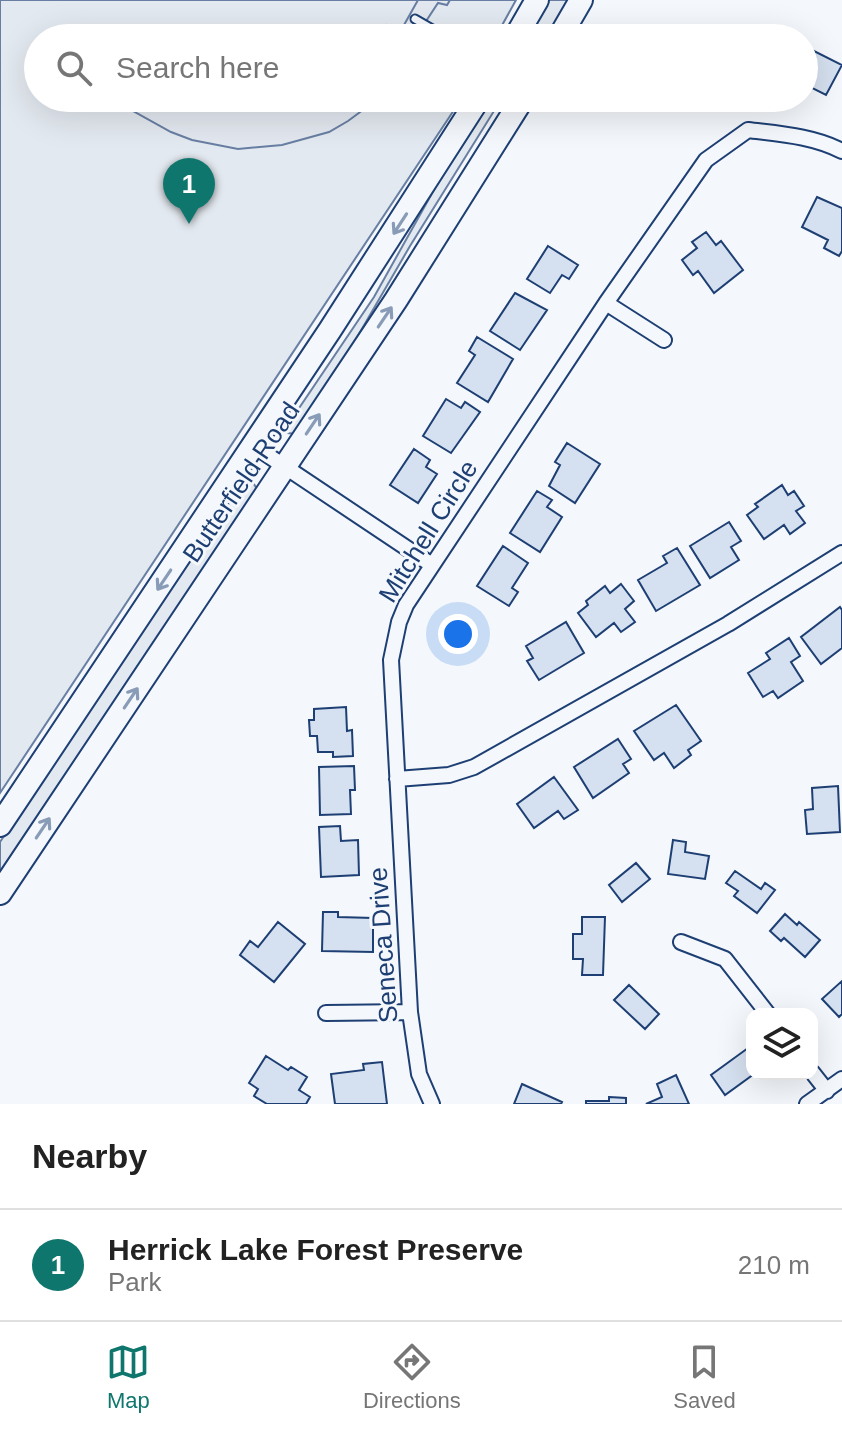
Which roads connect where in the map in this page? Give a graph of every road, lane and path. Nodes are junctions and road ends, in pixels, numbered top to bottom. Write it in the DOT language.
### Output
graph roads {
  1 [pos="537,0"];
  2 [pos="581,0"];
  3 [pos="415,19"];
  4 [pos="424,24"];
  5 [pos="523,24"];
  6 [pos="567,24"];
  7 [pos="470,112"];
  8 [pos="514,112"];
  9 [pos="842,151"];
  10 [pos="606,303"];
  11 [pos="664,340"];
  12 [pos="254,446"];
  13 [pos="285,467"];
  14 [pos="842,553"];
  15 [pos="432,565"];
  16 [pos="397,779"];
  17 [pos="0,825"];
  18 [pos="0,893"];
  19 [pos="681,942"];
  20 [pos="763,1008"];
  21 [pos="410,1012"];
  22 [pos="326,1013"];
  23 [pos="842,1079"];
  24 [pos="818,1080"];
  25 [pos="827,1091"];
  26 [pos="432,1104"];
  27 [pos="807,1104"];
  1 -- 5 [label="main road"];
  2 -- 6 [label="main road"];
  3 -- 4 [label="lane"];
  7 -- 12 [label="main road, Butterfield Road, one-way"];
  13 -- 8 [label="main road, Butterfield Road, one-way"];
  9 -- 10 [label="street, Mitchell Circle"];
  10 -- 11 [label="street"];
  10 -- 15 [label="street, Mitchell Circle"];
  12 -- 13 [label="street"];
  12 -- 17 [label="main road, Butterfield Road, one-way"];
  13 -- 15 [label="street"];
  18 -- 13 [label="main road, Butterfield Road, one-way"];
  14 -- 16 [label="street"];
  15 -- 16 [label="street, Mitchell Circle"];
  16 -- 21 [label="street, Seneca Drive"];
  19 -- 20 [label="street"];
  21 -- 22 [label="street"];
  21 -- 26 [label="street, Seneca Drive"];
  23 -- 25 [label="street"];
  24 -- 25 [label="street"];
  25 -- 27 [label="street"];
}
